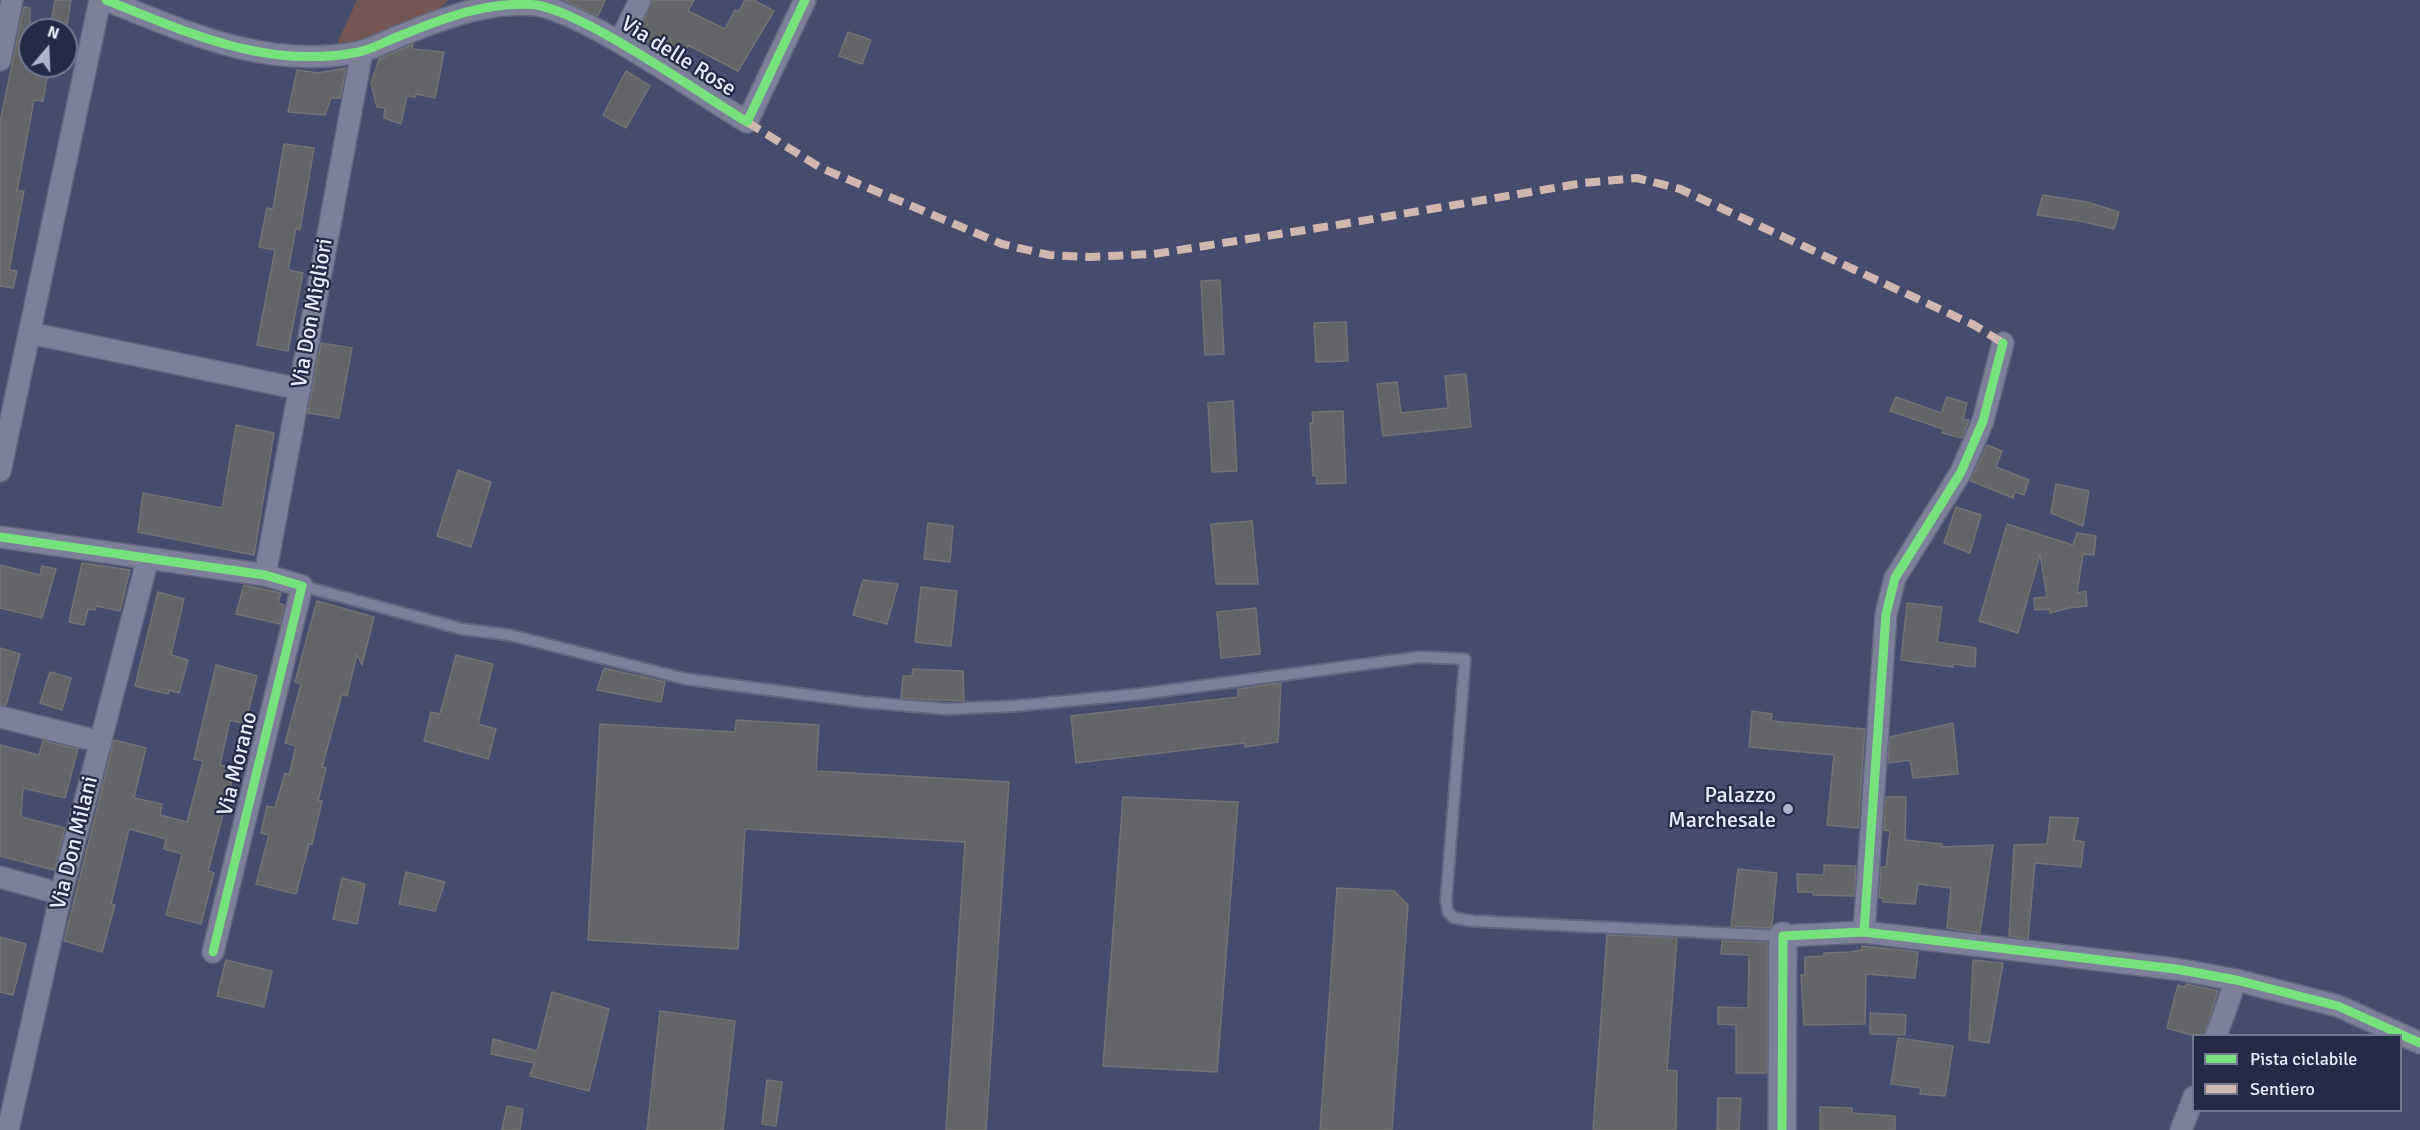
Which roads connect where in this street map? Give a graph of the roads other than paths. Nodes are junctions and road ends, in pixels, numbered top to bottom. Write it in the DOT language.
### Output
graph roads {
  1 [pos="12,0"];
  2 [pos="100,0"];
  3 [pos="106,0"];
  4 [pos="640,0"];
  5 [pos="805,0"];
  6 [pos="461,6"];
  7 [pos="620,42"];
  8 [pos="362,51"];
  9 [pos="0,60"];
  10 [pos="29,333"];
  11 [pos="2004,343"];
  12 [pos="300,389"];
  13 [pos="0,471"];
  14 [pos="0,537"];
  15 [pos="148,558"];
  16 [pos="265,575"];
  17 [pos="302,586"];
  18 [pos="0,717"];
  19 [pos="101,742"];
  20 [pos="0,878"];
  21 [pos="61,894"];
  22 [pos="1864,932"];
  23 [pos="1783,936"];
  24 [pos="213,952"];
  25 [pos="2236,980"];
  26 [pos="2216,1034"];
  27 [pos="2400,1034"];
  28 [pos="2402,1035"];
  29 [pos="2420,1043"];
  30 [pos="2192,1099"];
  31 [pos="8,1130"];
  32 [pos="1782,1130"];
  33 [pos="2181,1130"];
  1 -- 9 [label="street"];
  2 -- 10 [label="street"];
  3 -- 8 [label="street, Via delle Rose"];
  4 -- 7 [label="street"];
  5 -- 7 [label="street, Via delle Rose"];
  6 -- 7 [label="street, Via delle Rose"];
  6 -- 8 [label="street, Via delle Rose"];
  8 -- 12 [label="street, Via Don Migliori"];
  10 -- 12 [label="street"];
  10 -- 13 [label="street"];
  11 -- 22 [label="street"];
  12 -- 16 [label="street, Via Don Migliori"];
  14 -- 15 [label="street"];
  15 -- 16 [label="street"];
  15 -- 19 [label="street, Via Don Milani"];
  16 -- 17 [label="street"];
  17 -- 23 [label="lane"];
  17 -- 24 [label="street, Via Morano"];
  18 -- 19 [label="street"];
  19 -- 21 [label="street, Via Don Milani"];
  20 -- 21 [label="street"];
  21 -- 31 [label="street, Via Don Milani"];
  22 -- 23 [label="street"];
  22 -- 25 [label="street"];
  23 -- 32 [label="street"];
  25 -- 26 [label="street"];
  25 -- 27 [label="street"];
  28 -- 29 [label="street"];
  30 -- 33 [label="street"];
}
